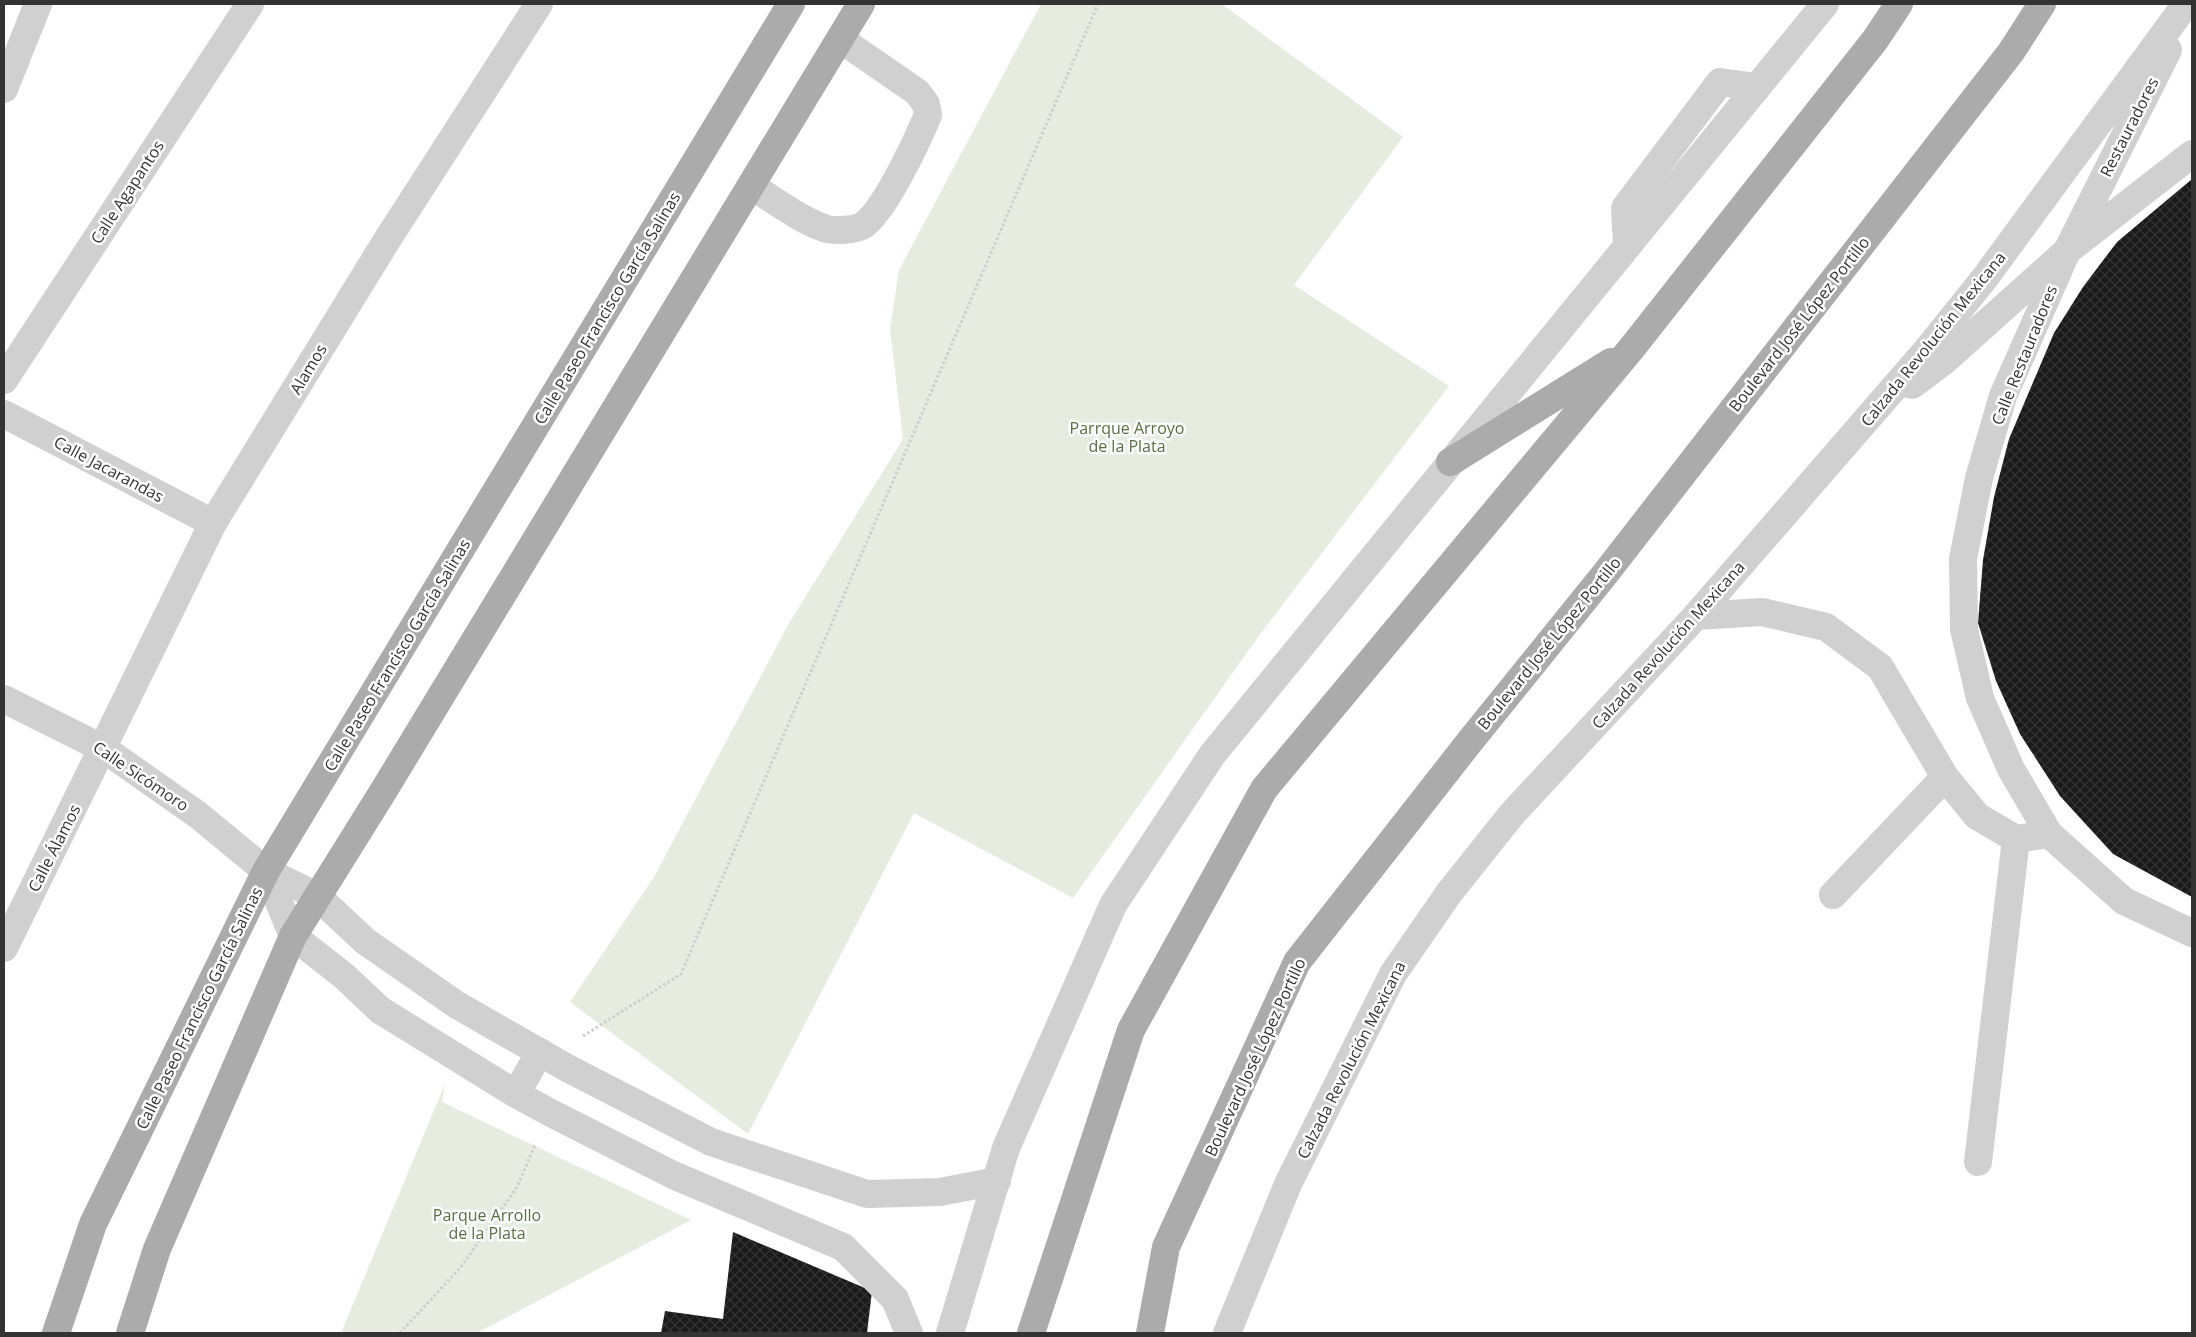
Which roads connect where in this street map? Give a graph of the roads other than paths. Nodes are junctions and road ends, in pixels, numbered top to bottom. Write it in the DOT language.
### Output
graph roads {
  1 [pos="38,4"];
  2 [pos="250,4"];
  3 [pos="539,4"];
  4 [pos="791,4"];
  5 [pos="861,4"];
  6 [pos="1825,4"];
  7 [pos="1899,4"];
  8 [pos="2042,4"];
  9 [pos="2186,4"];
  10 [pos="2192,4"];
  11 [pos="840,39"];
  12 [pos="4,89"];
  13 [pos="2192,154"];
  14 [pos="750,186"];
  15 [pos="2067,251"];
  16 [pos="1631,349"];
  17 [pos="4,380"];
  18 [pos="4,414"];
  19 [pos="1872,415"];
  20 [pos="1450,462"];
  21 [pos="214,524"];
  22 [pos="1696,616"];
  23 [pos="4,699"];
  24 [pos="104,749"];
  25 [pos="1945,777"];
  26 [pos="2049,834"];
  27 [pos="2016,839"];
  28 [pos="266,871"];
  29 [pos="1833,894"];
  30 [pos="317,896"];
  31 [pos="2192,933"];
  32 [pos="293,936"];
  33 [pos="4,948"];
  34 [pos="540,1052"];
  35 [pos="516,1094"];
  36 [pos="1978,1162"];
  37 [pos="996,1181"];
  38 [pos="56,1333"];
  39 [pos="130,1333"];
  40 [pos="909,1333"];
  41 [pos="950,1333"];
  42 [pos="1031,1333"];
  43 [pos="1150,1333"];
  44 [pos="1227,1333"];
  1 -- 12 [label="street"];
  2 -- 17 [label="street, Calle Agapantos"];
  3 -- 21 [label="street, Alamos"];
  4 -- 28 [label="main road, Calle Paseo Francisco García Salinas"];
  5 -- 11 [label="main road"];
  6 -- 20 [label="street"];
  7 -- 16 [label="main road"];
  8 -- 43 [label="main road, Boulevard José López Portillo"];
  9 -- 19 [label="street, Calzada Revolución Mexicana"];
  10 -- 15 [label="street, Restauradores"];
  11 -- 14 [label="main road"];
  11 -- 14 [label="street"];
  13 -- 15 [label="street"];
  14 -- 30 [label="main road"];
  15 -- 19 [label="street"];
  15 -- 26 [label="street, Calle Restauradores"];
  16 -- 20 [label="main road"];
  16 -- 42 [label="main road"];
  18 -- 21 [label="street, Calle Jacarandas"];
  19 -- 22 [label="street, Calzada Revolución Mexicana"];
  20 -- 37 [label="street"];
  21 -- 24 [label="street, Alamos"];
  22 -- 25 [label="street"];
  22 -- 44 [label="street, Calzada Revolución Mexicana"];
  23 -- 24 [label="street, Calle Sicómoro"];
  24 -- 28 [label="street, Calle Sicómoro"];
  24 -- 33 [label="street, Calle Álamos"];
  25 -- 27 [label="street"];
  25 -- 29 [label="street"];
  26 -- 27 [label="street"];
  26 -- 31 [label="street, Calle Restauradores"];
  27 -- 36 [label="street"];
  28 -- 30 [label="street"];
  28 -- 32 [label="street"];
  28 -- 38 [label="main road, Calle Paseo Francisco García Salinas"];
  30 -- 32 [label="main road"];
  30 -- 34 [label="street"];
  32 -- 35 [label="street"];
  32 -- 39 [label="main road"];
  34 -- 35 [label="street"];
  34 -- 37 [label="street"];
  35 -- 40 [label="street"];
  37 -- 41 [label="street"];
}
